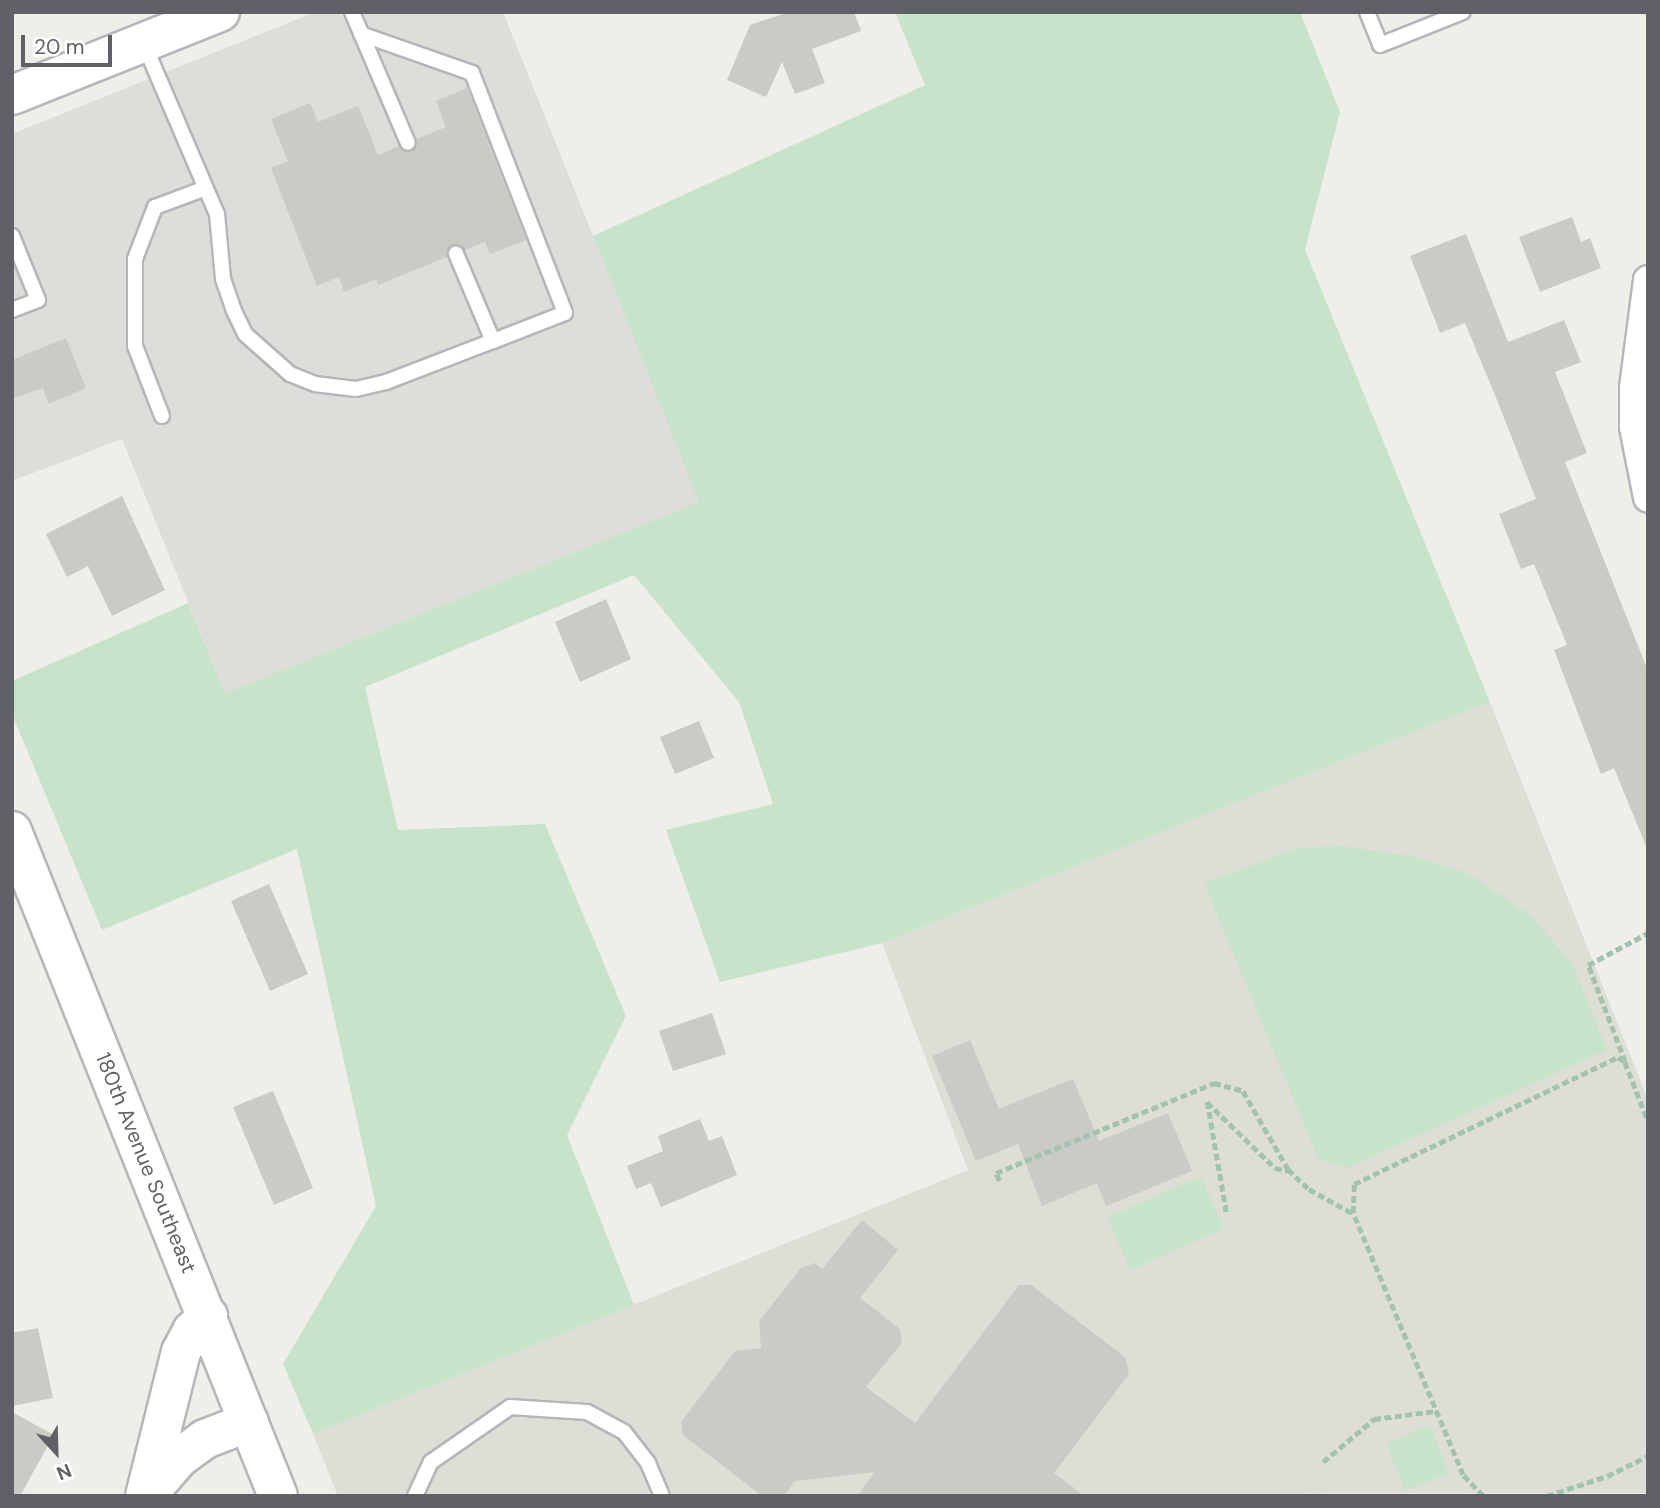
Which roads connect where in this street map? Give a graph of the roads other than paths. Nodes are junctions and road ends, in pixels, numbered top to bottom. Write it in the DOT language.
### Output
graph roads {
  1 [pos="220,12"];
  2 [pos="352,12"];
  3 [pos="1367,12"];
  4 [pos="1462,12"];
  5 [pos="361,34"];
  6 [pos="143,43"];
  7 [pos="12,95"];
  8 [pos="408,142"];
  9 [pos="206,188"];
  10 [pos="12,236"];
  11 [pos="456,254"];
  12 [pos="1648,280"];
  13 [pos="12,310"];
  14 [pos="494,341"];
  15 [pos="162,416"];
  16 [pos="1648,498"];
  17 [pos="12,831"];
  18 [pos="208,1316"];
  19 [pos="249,1422"];
  20 [pos="146,1496"];
  21 [pos="278,1496"];
  22 [pos="415,1496"];
  23 [pos="662,1496"];
  1 -- 6 [label="street"];
  2 -- 5 [label="lane"];
  3 -- 4 [label="lane"];
  5 -- 8 [label="lane"];
  5 -- 14 [label="lane"];
  6 -- 7 [label="street"];
  6 -- 9 [label="lane"];
  9 -- 14 [label="lane"];
  9 -- 15 [label="lane"];
  10 -- 13 [label="lane"];
  11 -- 14 [label="lane"];
  12 -- 16 [label="street"];
  17 -- 18 [label="street, 180th Avenue Southeast"];
  18 -- 19 [label="street, 180th Avenue Southeast"];
  18 -- 20 [label="street"];
  19 -- 20 [label="street"];
  19 -- 21 [label="street, 180th Avenue Southeast"];
  22 -- 23 [label="lane"];
}
